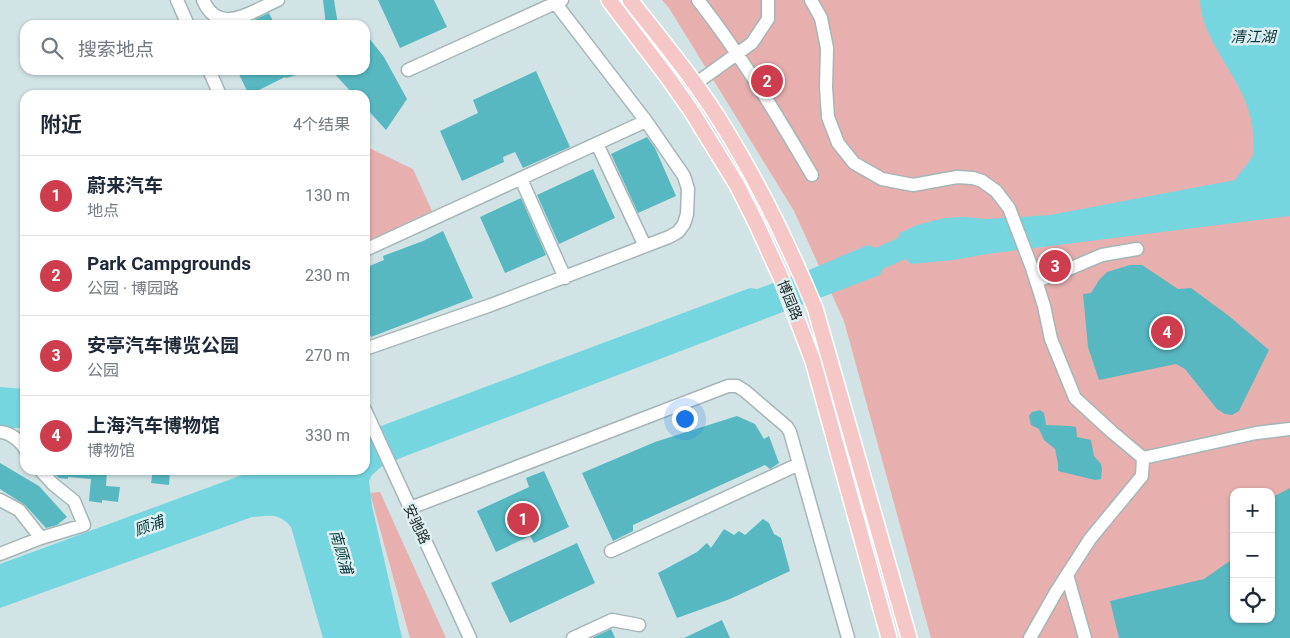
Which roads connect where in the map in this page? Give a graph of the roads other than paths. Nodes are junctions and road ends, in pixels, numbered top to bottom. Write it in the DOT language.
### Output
graph roads {
  1 [pos="177,0"];
  2 [pos="203,0"];
  3 [pos="278,0"];
  4 [pos="609,0"];
  5 [pos="630,0"];
  6 [pos="698,0"];
  7 [pos="768,0"];
  8 [pos="811,0"];
  9 [pos="557,1"];
  10 [pos="186,20"];
  11 [pos="737,54"];
  12 [pos="408,70"];
  13 [pos="211,75"];
  14 [pos="695,84"];
  15 [pos="218,90"];
  16 [pos="646,121"];
  17 [pos="596,144"];
  18 [pos="812,176"];
  19 [pos="521,179"];
  20 [pos="645,246"];
  21 [pos="370,248"];
  22 [pos="1137,248"];
  23 [pos="565,278"];
  24 [pos="1036,281"];
  25 [pos="370,347"];
  26 [pos="370,422"];
  27 [pos="1290,429"];
  28 [pos="0,432"];
  29 [pos="20,442"];
  30 [pos="1143,458"];
  31 [pos="799,464"];
  32 [pos="45,475"];
  33 [pos="0,500"];
  34 [pos="410,508"];
  35 [pos="40,538"];
  36 [pos="611,552"];
  37 [pos="0,554"];
  38 [pos="1067,576"];
  39 [pos="639,625"];
  40 [pos="470,638"];
  41 [pos="574,638"];
  42 [pos="848,638"];
  43 [pos="888,638"];
  44 [pos="909,638"];
  45 [pos="1030,638"];
  46 [pos="1085,638"];
  1 -- 10 [label="street"];
  2 -- 3 [label="street"];
  4 -- 43 [label="main road, 博园路"];
  5 -- 14 [label="main road, 博园路"];
  6 -- 11 [label="street"];
  7 -- 11 [label="street"];
  8 -- 24 [label="street"];
  9 -- 12 [label="street"];
  9 -- 16 [label="street"];
  11 -- 14 [label="street"];
  11 -- 18 [label="street"];
  13 -- 15 [label="street"];
  14 -- 44 [label="main road, 博园路"];
  16 -- 17 [label="street"];
  16 -- 20 [label="street"];
  17 -- 19 [label="street"];
  17 -- 20 [label="street"];
  19 -- 21 [label="street"];
  19 -- 23 [label="street"];
  20 -- 23 [label="street"];
  22 -- 24 [label="street"];
  23 -- 25 [label="street"];
  24 -- 30 [label="street"];
  26 -- 34 [label="street, 安驰路"];
  27 -- 30 [label="street"];
  28 -- 29 [label="street"];
  30 -- 38 [label="street"];
  31 -- 34 [label="street"];
  31 -- 36 [label="street"];
  31 -- 42 [label="street"];
  32 -- 35 [label="street"];
  33 -- 35 [label="street"];
  34 -- 40 [label="street, 安驰路"];
  35 -- 37 [label="street"];
  38 -- 45 [label="street"];
  38 -- 46 [label="street"];
  39 -- 41 [label="street"];
}
